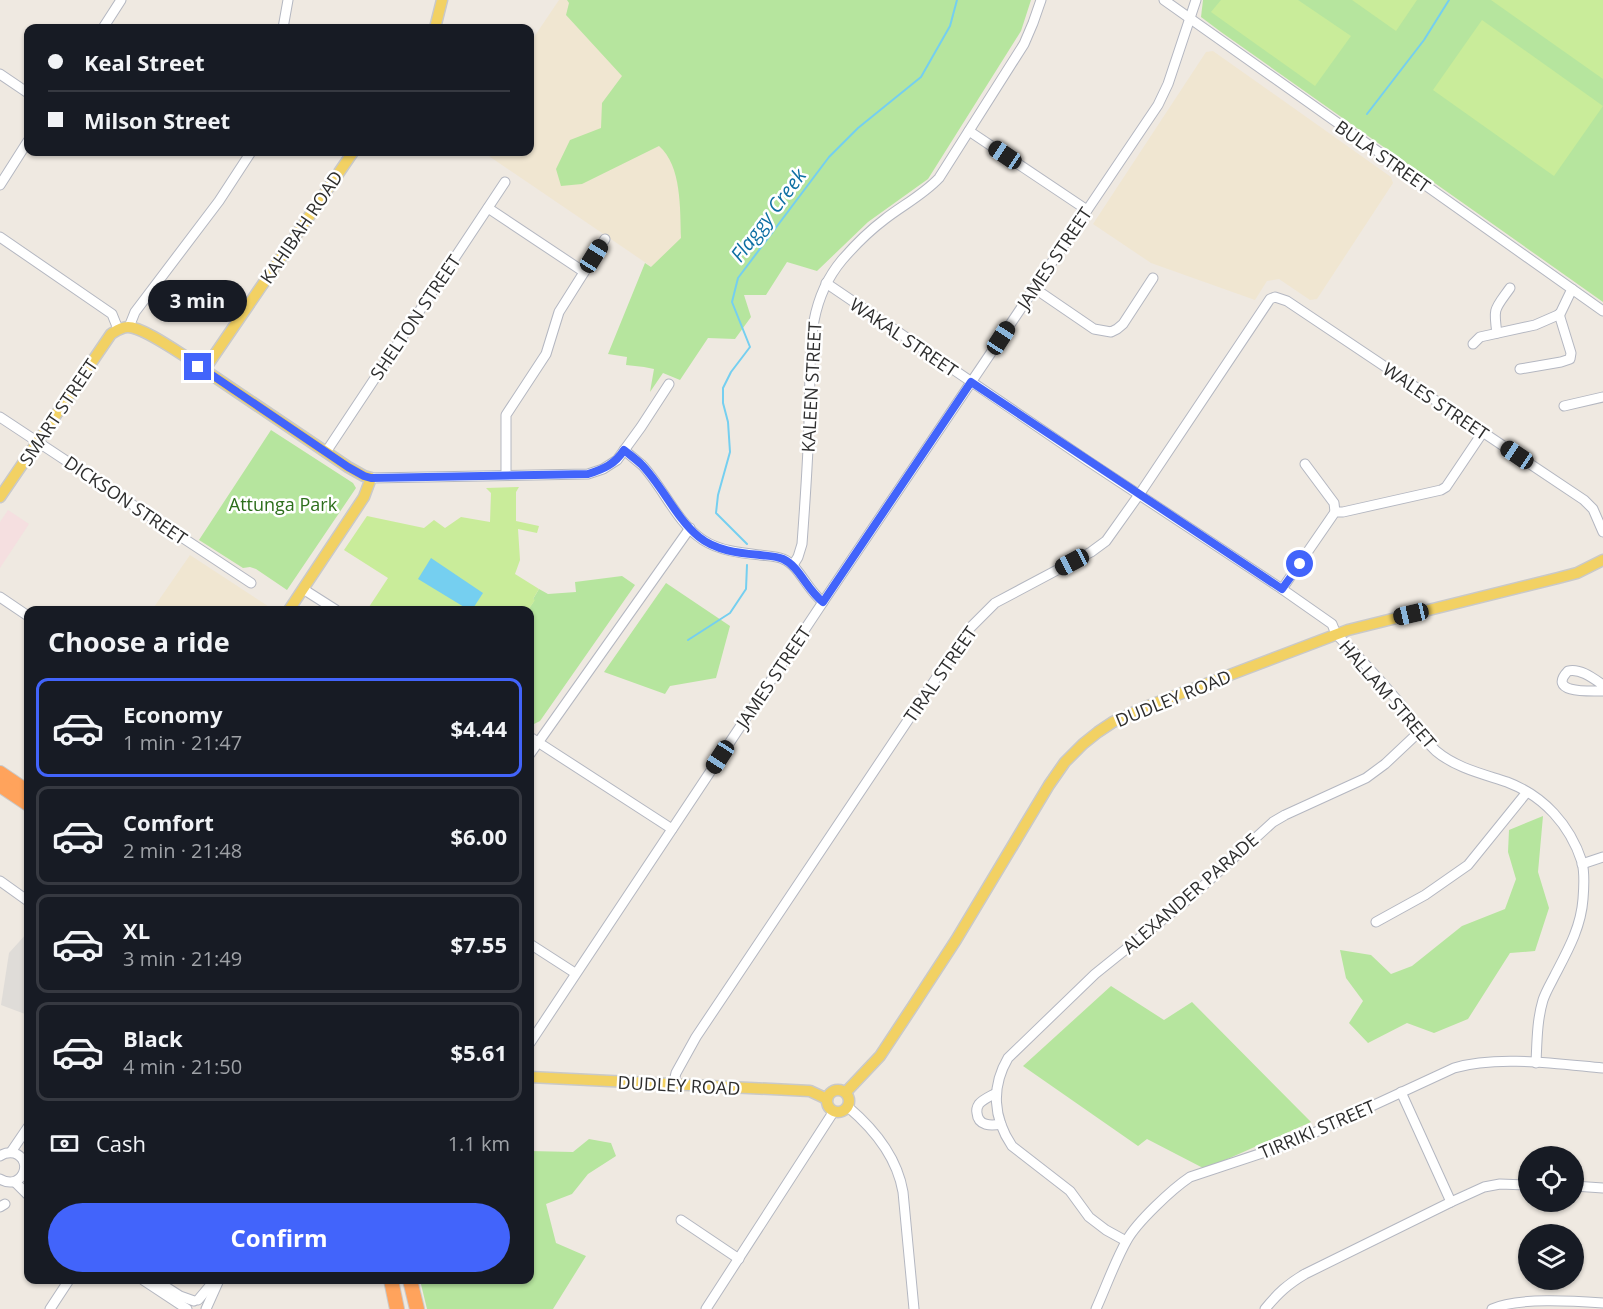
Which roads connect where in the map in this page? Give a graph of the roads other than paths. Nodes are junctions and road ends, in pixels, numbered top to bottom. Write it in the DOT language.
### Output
graph roads {
  1 [pos="121,0"];
  2 [pos="288,0"];
  3 [pos="442,0"];
  4 [pos="1041,0"];
  5 [pos="1164,0"];
  6 [pos="1196,0"];
  7 [pos="1190,18"];
  8 [pos="106,24"];
  9 [pos="283,24"];
  10 [pos="436,24"];
  11 [pos="0,74"];
  12 [pos="24,90"];
  13 [pos="969,131"];
  14 [pos="24,147"];
  15 [pos="248,156"];
  16 [pos="350,156"];
  17 [pos="505,182"];
  18 [pos="0,185"];
  19 [pos="488,208"];
  20 [pos="1087,210"];
  21 [pos="0,237"];
  22 [pos="605,239"];
  23 [pos="584,272"];
  24 [pos="1153,278"];
  25 [pos="826,283"];
  26 [pos="1034,288"];
  27 [pos="1510,288"];
  28 [pos="1572,289"];
  29 [pos="1287,301"];
  30 [pos="1603,311"];
  31 [pos="1559,314"];
  32 [pos="124,328"];
  33 [pos="1497,333"];
  34 [pos="1473,344"];
  35 [pos="206,367"];
  36 [pos="1520,369"];
  37 [pos="971,382"];
  38 [pos="669,384"];
  39 [pos="1603,397"];
  40 [pos="1564,406"];
  41 [pos="0,417"];
  42 [pos="1483,432"];
  43 [pos="37,441"];
  44 [pos="624,450"];
  45 [pos="326,452"];
  46 [pos="1305,464"];
  47 [pos="506,475"];
  48 [pos="371,478"];
  49 [pos="1139,494"];
  50 [pos="0,497"];
  51 [pos="1335,512"];
  52 [pos="690,528"];
  53 [pos="1603,532"];
  54 [pos="1603,560"];
  55 [pos="794,565"];
  56 [pos="251,583"];
  57 [pos="303,589"];
  58 [pos="1282,589"];
  59 [pos="0,597"];
  60 [pos="823,602"];
  61 [pos="292,606"];
  62 [pos="330,606"];
  63 [pos="24,613"];
  64 [pos="1336,634"];
  65 [pos="1603,685"];
  66 [pos="1603,691"];
  67 [pos="1419,732"];
  68 [pos="534,740"];
  69 [pos="0,773"];
  70 [pos="0,785"];
  71 [pos="24,789"];
  72 [pos="1527,792"];
  73 [pos="24,801"];
  74 [pos="672,829"];
  75 [pos="1603,856"];
  76 [pos="1582,864"];
  77 [pos="0,881"];
  78 [pos="24,898"];
  79 [pos="1376,922"];
  80 [pos="534,947"];
  81 [pos="575,973"];
  82 [pos="534,1037"];
  83 [pos="1536,1063"];
  84 [pos="1603,1068"];
  85 [pos="534,1077"];
  86 [pos="673,1085"];
  87 [pos="846,1092"];
  88 [pos="996,1092"];
  89 [pos="1401,1092"];
  90 [pos="827,1099"];
  91 [pos="848,1107"];
  92 [pos="834,1111"];
  93 [pos="1001,1124"];
  94 [pos="24,1131"];
  95 [pos="3,1155"];
  96 [pos="24,1156"];
  97 [pos="22,1159"];
  98 [pos="24,1164"];
  99 [pos="0,1179"];
  100 [pos="22,1180"];
  101 [pos="1518,1185"];
  102 [pos="1584,1187"];
  103 [pos="1603,1188"];
  104 [pos="1451,1202"];
  105 [pos="681,1220"];
  106 [pos="1126,1241"];
  107 [pos="739,1259"];
  108 [pos="66,1284"];
  109 [pos="151,1284"];
  110 [pos="161,1284"];
  111 [pos="213,1284"];
  112 [pos="215,1284"];
  113 [pos="392,1284"];
  114 [pos="411,1284"];
  115 [pos="1603,1303"];
  116 [pos="192,1305"];
  117 [pos="206,1308"];
  118 [pos="50,1309"];
  119 [pos="397,1309"];
  120 [pos="417,1309"];
  121 [pos="706,1309"];
  122 [pos="914,1309"];
  123 [pos="1096,1309"];
  124 [pos="1265,1309"];
  125 [pos="1492,1309"];
  1 -- 8 [label="street"];
  2 -- 9 [label="street"];
  3 -- 10 [label="main road"];
  4 -- 13 [label="street, KALEEN STREET"];
  5 -- 7 [label="street, BULA STREET"];
  6 -- 7 [label="street, JAMES STREET"];
  7 -- 20 [label="street, JAMES STREET"];
  7 -- 28 [label="street, BULA STREET"];
  11 -- 12 [label="street"];
  13 -- 20 [label="street"];
  13 -- 25 [label="street, KALEEN STREET"];
  14 -- 18 [label="street"];
  15 -- 32 [label="street"];
  16 -- 35 [label="main road, KAHIBAH ROAD"];
  17 -- 19 [label="street, SHELTON STREET"];
  19 -- 23 [label="street"];
  19 -- 45 [label="street, SHELTON STREET"];
  20 -- 26 [label="street, JAMES STREET"];
  21 -- 32 [label="street"];
  22 -- 23 [label="street"];
  23 -- 47 [label="street"];
  24 -- 26 [label="street"];
  25 -- 37 [label="street, WAKAL STREET"];
  25 -- 55 [label="street, KALEEN STREET"];
  26 -- 37 [label="street, JAMES STREET"];
  27 -- 33 [label="street"];
  28 -- 30 [label="street, BULA STREET"];
  28 -- 31 [label="street"];
  29 -- 42 [label="street, WALES STREET"];
  29 -- 49 [label="street, TIRAL STREET"];
  31 -- 33 [label="street"];
  31 -- 36 [label="street"];
  32 -- 35 [label="main road"];
  32 -- 43 [label="main road, SMART STREET"];
  33 -- 34 [label="street"];
  35 -- 45 [label="main road"];
  37 -- 49 [label="street, WAKAL STREET"];
  37 -- 60 [label="street, JAMES STREET"];
  38 -- 44 [label="street"];
  39 -- 40 [label="street"];
  41 -- 43 [label="street, DICKSON STREET"];
  42 -- 51 [label="street"];
  42 -- 53 [label="street, WALES STREET"];
  43 -- 50 [label="main road, SMART STREET"];
  43 -- 56 [label="street, DICKSON STREET"];
  44 -- 47 [label="street"];
  44 -- 52 [label="street"];
  45 -- 48 [label="main road"];
  46 -- 51 [label="street"];
  47 -- 48 [label="street"];
  48 -- 57 [label="main road"];
  49 -- 58 [label="street, WAKAL STREET"];
  49 -- 86 [label="street, TIRAL STREET"];
  51 -- 58 [label="street"];
  52 -- 55 [label="street"];
  52 -- 68 [label="street"];
  54 -- 64 [label="main road, DUDLEY ROAD"];
  55 -- 60 [label="street"];
  57 -- 61 [label="main road"];
  57 -- 62 [label="street"];
  58 -- 64 [label="street, WAKAL STREET"];
  59 -- 63 [label="street"];
  60 -- 74 [label="street, JAMES STREET"];
  64 -- 67 [label="street, HALLAM STREET"];
  64 -- 87 [label="main road, DUDLEY ROAD"];
  65 -- 66 [label="street"];
  67 -- 72 [label="street, HALLAM STREET"];
  67 -- 88 [label="street, ALEXANDER PARADE"];
  68 -- 74 [label="street"];
  69 -- 71 [label="highway"];
  70 -- 73 [label="highway"];
  72 -- 76 [label="street, HALLAM STREET"];
  72 -- 79 [label="street"];
  74 -- 81 [label="street, JAMES STREET"];
  75 -- 76 [label="street"];
  76 -- 83 [label="street, HALLAM STREET"];
  77 -- 78 [label="street"];
  80 -- 81 [label="street"];
  81 -- 82 [label="street, JAMES STREET"];
  83 -- 84 [label="street, TIRRIKI STREET"];
  83 -- 89 [label="street, TIRRIKI STREET"];
  85 -- 86 [label="main road, DUDLEY ROAD"];
  86 -- 90 [label="main road, DUDLEY ROAD"];
  87 -- 90 [label="main road"];
  87 -- 91 [label="main road"];
  88 -- 93 [label="street, ALEXANDER PARADE"];
  88 -- 93 [label="street, ALEXANDER PARADE"];
  89 -- 104 [label="street"];
  89 -- 106 [label="street, TIRRIKI STREET"];
  90 -- 92 [label="main road"];
  91 -- 92 [label="main road"];
  91 -- 122 [label="street"];
  92 -- 107 [label="street"];
  93 -- 106 [label="street, ALEXANDER PARADE"];
  94 -- 95 [label="street"];
  95 -- 97 [label="street"];
  96 -- 97 [label="street"];
  97 -- 98 [label="street"];
  99 -- 100 [label="street"];
  101 -- 104 [label="street"];
  102 -- 103 [label="street"];
  104 -- 124 [label="street"];
  105 -- 107 [label="street"];
  106 -- 123 [label="street, TIRRIKI STREET"];
  107 -- 121 [label="street"];
  108 -- 118 [label="street"];
  109 -- 116 [label="street"];
  110 -- 116 [label="street"];
  111 -- 116 [label="street"];
  112 -- 117 [label="street"];
  113 -- 119 [label="highway"];
  114 -- 120 [label="highway"];
  115 -- 125 [label="street"];
  116 -- 117 [label="street"];
}
